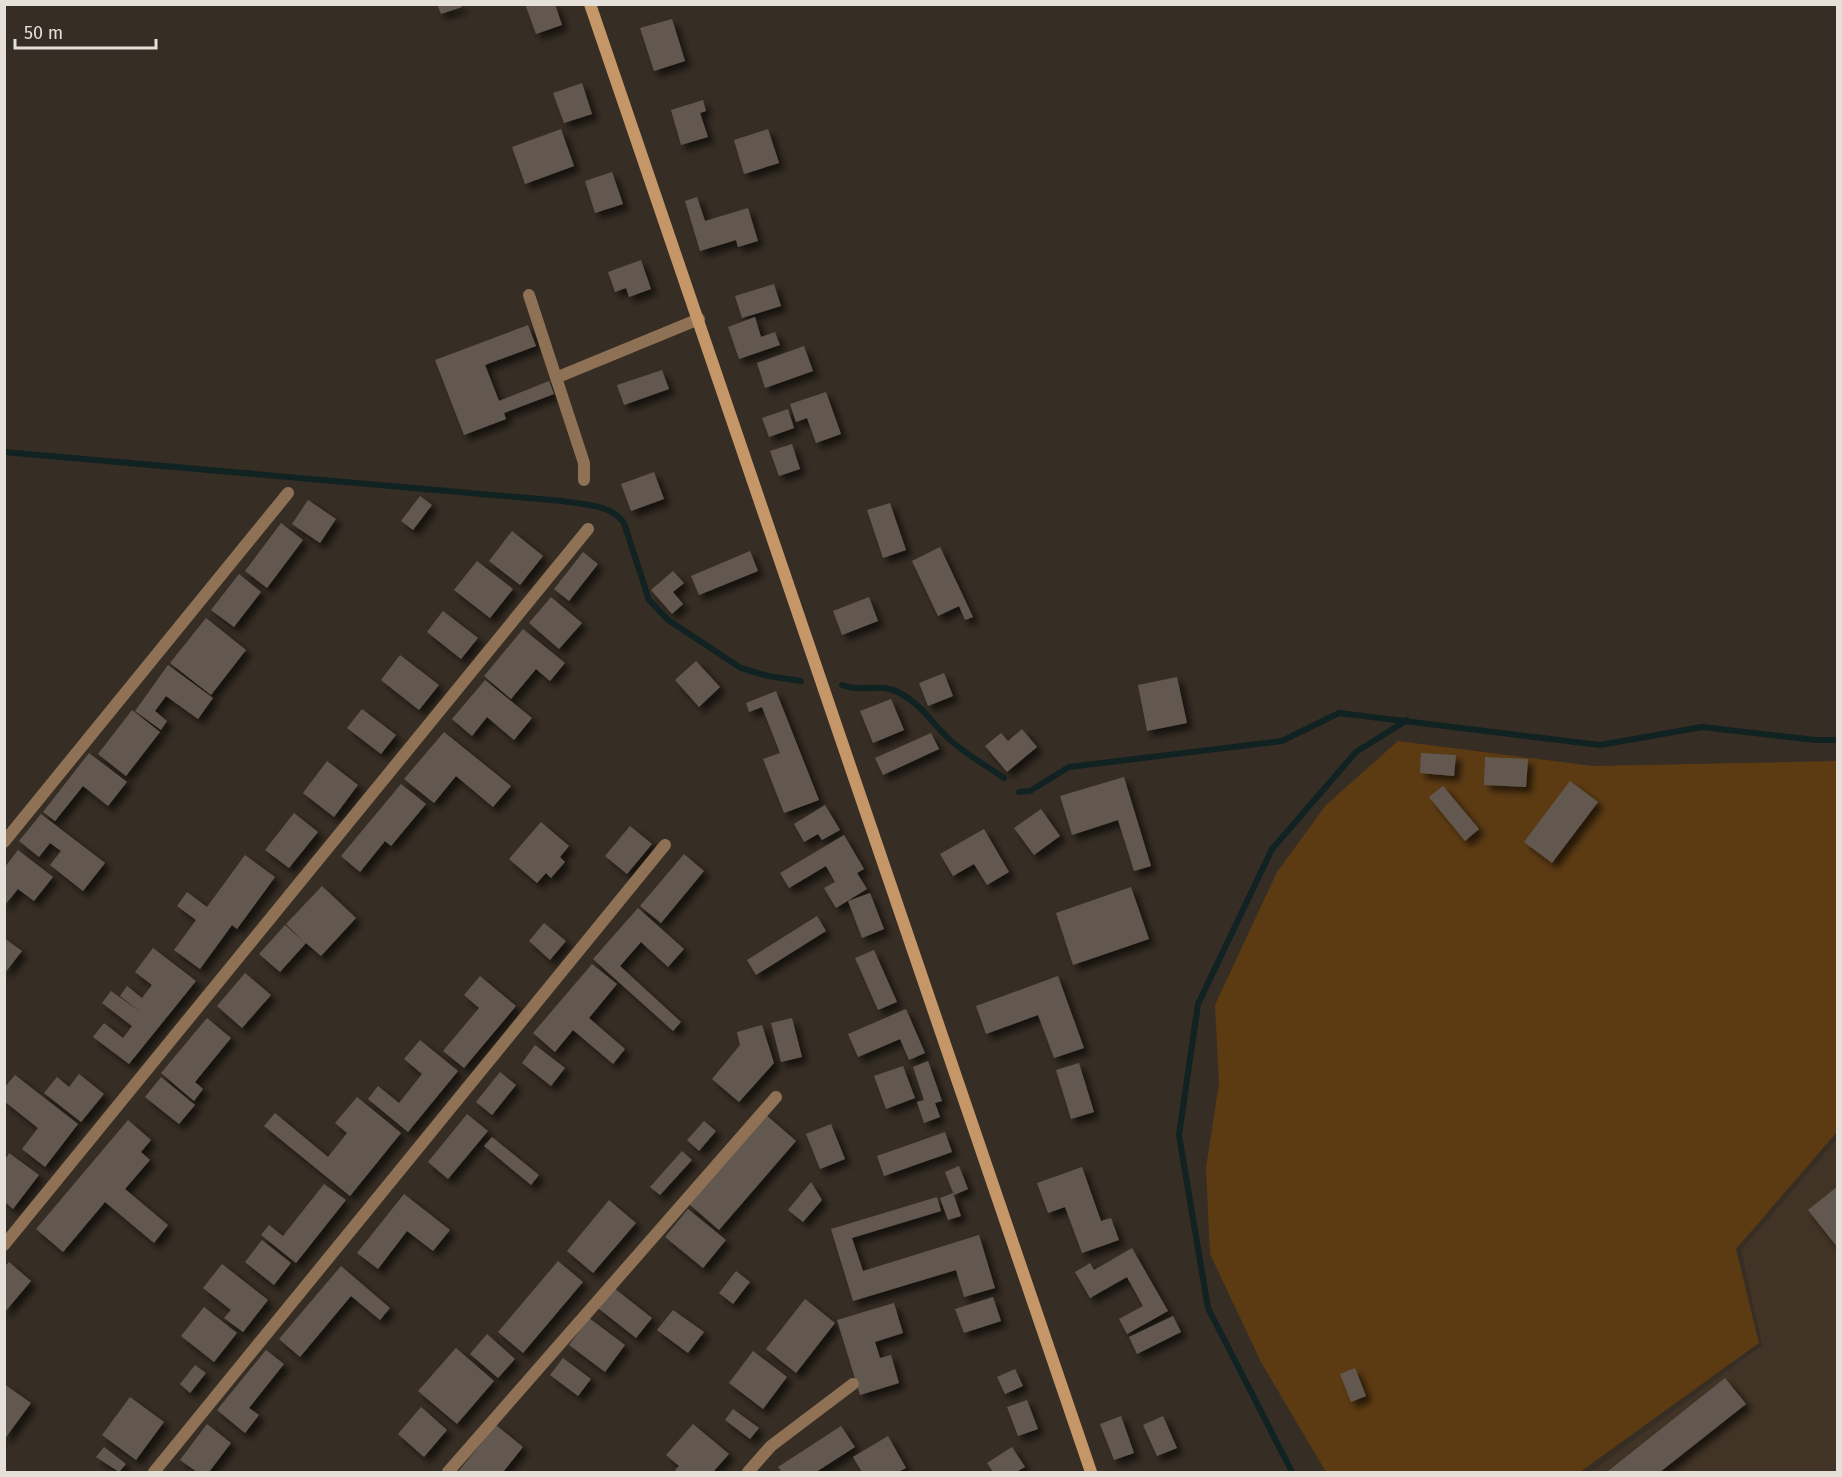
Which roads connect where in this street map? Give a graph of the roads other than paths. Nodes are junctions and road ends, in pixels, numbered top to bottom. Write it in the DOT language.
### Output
graph roads {
  1 [pos="590,4"];
  2 [pos="529,295"];
  3 [pos="699,319"];
  4 [pos="558,377"];
  5 [pos="584,480"];
  6 [pos="288,493"];
  7 [pos="588,529"];
  8 [pos="4,842"];
  9 [pos="665,845"];
  10 [pos="776,1097"];
  11 [pos="4,1245"];
  12 [pos="853,1384"];
  13 [pos="154,1473"];
  14 [pos="448,1473"];
  15 [pos="748,1473"];
  16 [pos="1091,1473"];
  1 -- 3 [label="main road"];
  2 -- 4 [label="street"];
  3 -- 4 [label="street"];
  3 -- 16 [label="main road"];
  4 -- 5 [label="street"];
  6 -- 8 [label="street"];
  7 -- 11 [label="street"];
  9 -- 13 [label="street"];
  10 -- 14 [label="street"];
  12 -- 15 [label="street"];
}
